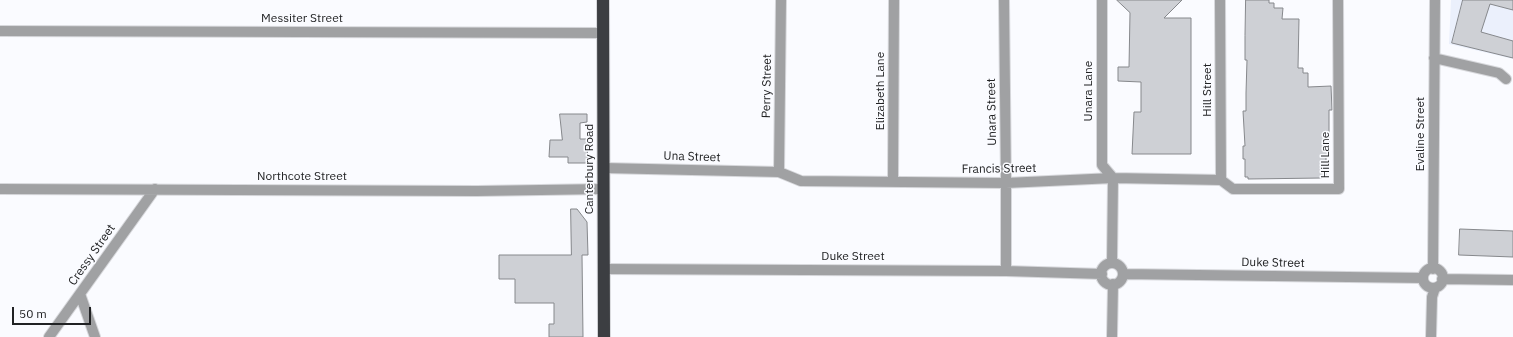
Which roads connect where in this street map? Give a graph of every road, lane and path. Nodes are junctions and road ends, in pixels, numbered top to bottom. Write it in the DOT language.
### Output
graph roads {
  1 [pos="603,0"];
  2 [pos="782,0"];
  3 [pos="894,0"];
  4 [pos="1004,0"];
  5 [pos="1102,0"];
  6 [pos="1220,0"];
  7 [pos="1338,0"];
  8 [pos="1435,0"];
  9 [pos="0,31"];
  10 [pos="603,32"];
  11 [pos="1434,58"];
  12 [pos="1506,79"];
  13 [pos="604,168"];
  14 [pos="779,172"];
  15 [pos="1113,178"];
  16 [pos="1221,180"];
  17 [pos="894,182"];
  18 [pos="1006,183"];
  19 [pos="0,189"];
  20 [pos="155,189"];
  21 [pos="604,189"];
  22 [pos="1112,263"];
  23 [pos="604,269"];
  24 [pos="1433,269"];
  25 [pos="1006,271"];
  26 [pos="1102,274"];
  27 [pos="1123,274"];
  28 [pos="1423,278"];
  29 [pos="1442,279"];
  30 [pos="1513,280"];
  31 [pos="1113,284"];
  32 [pos="1435,288"];
  33 [pos="80,294"];
  34 [pos="49,337"];
  35 [pos="95,337"];
  36 [pos="604,337"];
  37 [pos="1112,337"];
  38 [pos="1431,337"];
  1 -- 10 [label="highway, Canterbury Road"];
  2 -- 14 [label="street, Perry Street"];
  3 -- 17 [label="street, Elizabeth Lane"];
  4 -- 18 [label="street, Unara Street"];
  5 -- 15 [label="street, Unara Lane"];
  6 -- 16 [label="street, Hill Street"];
  7 -- 16 [label="street, Hill Lane"];
  8 -- 11 [label="street, Evaline Street"];
  9 -- 10 [label="street, Messiter Street"];
  10 -- 13 [label="highway, Canterbury Road"];
  11 -- 12 [label="street"];
  11 -- 24 [label="street, Evaline Street"];
  13 -- 14 [label="street, Una Street"];
  13 -- 21 [label="highway, Canterbury Road"];
  14 -- 17 [label="street, Francis Street"];
  15 -- 16 [label="street, Francis Street"];
  15 -- 18 [label="street, Francis Street"];
  15 -- 22 [label="street"];
  17 -- 18 [label="street, Francis Street"];
  18 -- 25 [label="street, Unara Street"];
  19 -- 20 [label="street, Northcote Street"];
  20 -- 21 [label="street, Northcote Street"];
  20 -- 33 [label="street, Cressy Street"];
  21 -- 23 [label="highway, Canterbury Road"];
  22 -- 26 [label="street"];
  22 -- 27 [label="street"];
  23 -- 25 [label="street, Duke Street"];
  23 -- 36 [label="highway, Canterbury Road"];
  24 -- 28 [label="street"];
  24 -- 29 [label="street"];
  25 -- 26 [label="street, Duke Street"];
  26 -- 31 [label="street"];
  27 -- 28 [label="street, Duke Street"];
  27 -- 31 [label="street"];
  28 -- 32 [label="street"];
  29 -- 30 [label="street"];
  29 -- 32 [label="street"];
  31 -- 37 [label="street"];
  32 -- 38 [label="street"];
  33 -- 34 [label="street, Cressy Street"];
  33 -- 35 [label="street"];
}
